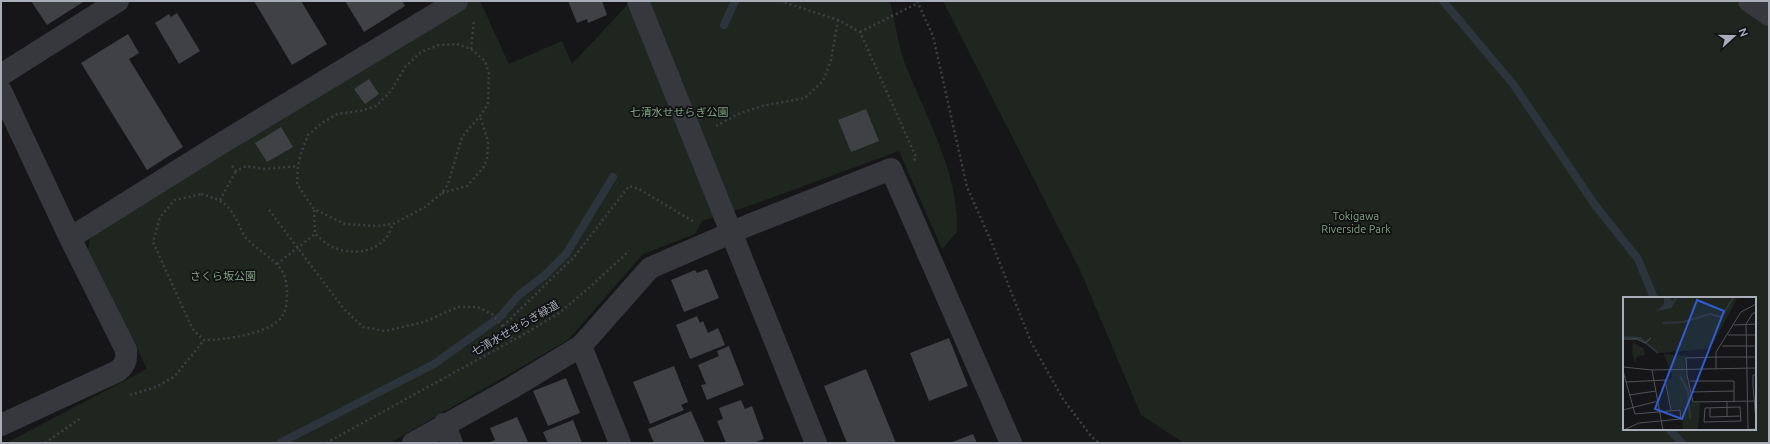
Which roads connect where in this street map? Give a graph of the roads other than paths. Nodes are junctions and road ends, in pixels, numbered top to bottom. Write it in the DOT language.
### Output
graph roads {
  1 [pos="118,1"];
  2 [pos="457,1"];
  3 [pos="638,1"];
  4 [pos="1,75"];
  5 [pos="1,90"];
  6 [pos="732,233"];
  7 [pos="70,238"];
  8 [pos="581,346"];
  9 [pos="1,425"];
  10 [pos="448,434"];
  11 [pos="413,443"];
  12 [pos="620,443"];
  13 [pos="816,443"];
  14 [pos="1011,443"];
  1 -- 4 [label="street"];
  2 -- 7 [label="street"];
  3 -- 6 [label="street"];
  5 -- 7 [label="street"];
  6 -- 8 [label="street"];
  6 -- 13 [label="street"];
  6 -- 14 [label="street"];
  7 -- 9 [label="street"];
  8 -- 10 [label="street"];
  8 -- 12 [label="street"];
  10 -- 11 [label="street"];
}
